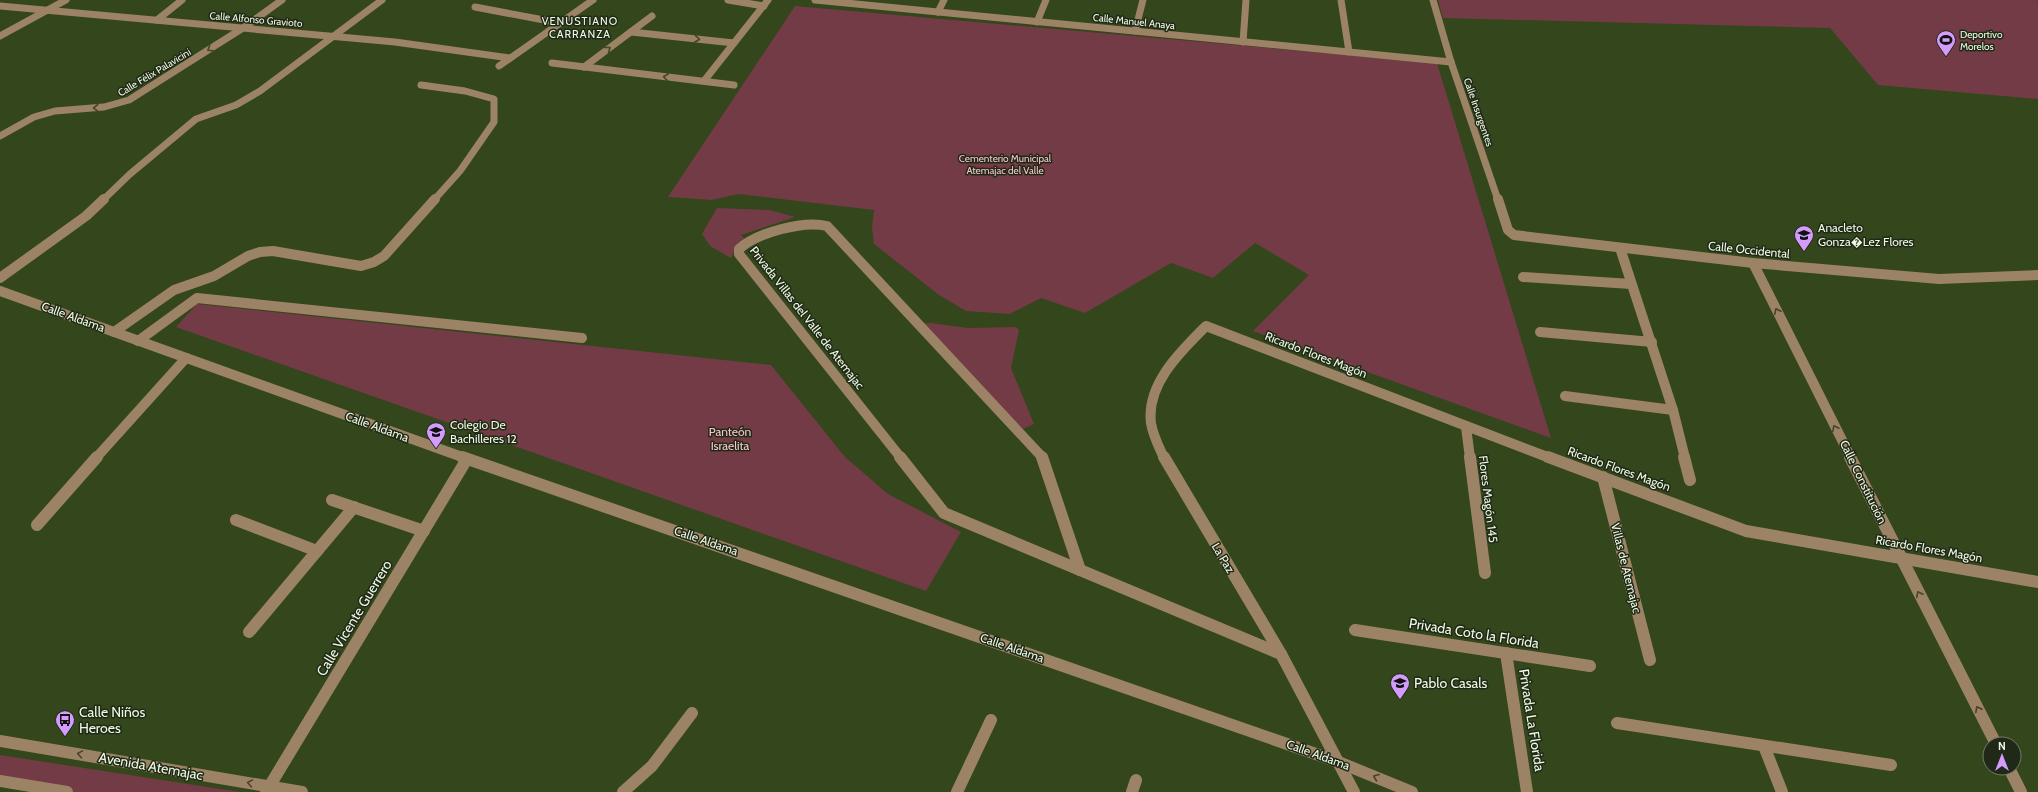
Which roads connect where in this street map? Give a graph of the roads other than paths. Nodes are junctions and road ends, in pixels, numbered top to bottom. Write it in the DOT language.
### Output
graph roads {
  1 [pos="66,0"];
  2 [pos="182,0"];
  3 [pos="282,0"];
  4 [pos="382,0"];
  5 [pos="593,0"];
  6 [pos="728,0"];
  7 [pos="815,0"];
  8 [pos="944,0"];
  9 [pos="1046,0"];
  10 [pos="1143,0"];
  11 [pos="1246,0"];
  12 [pos="1341,0"];
  13 [pos="1433,0"];
  14 [pos="839,1"];
  15 [pos="766,3"];
  16 [pos="0,6"];
  17 [pos="475,7"];
  18 [pos="47,10"];
  19 [pos="938,12"];
  20 [pos="652,16"];
  21 [pos="157,20"];
  22 [pos="1037,22"];
  23 [pos="560,23"];
  24 [pos="243,28"];
  25 [pos="1135,31"];
  26 [pos="631,32"];
  27 [pos="0,36"];
  28 [pos="334,36"];
  29 [pos="1243,42"];
  30 [pos="734,43"];
  31 [pos="1348,52"];
  32 [pos="510,58"];
  33 [pos="1451,62"];
  34 [pos="552,63"];
  35 [pos="499,66"];
  36 [pos="584,67"];
  37 [pos="704,81"];
  38 [pos="734,85"];
  39 [pos="421,86"];
  40 [pos="0,136"];
  41 [pos="1508,230"];
  42 [pos="1620,248"];
  43 [pos="1753,262"];
  44 [pos="2038,274"];
  45 [pos="1523,277"];
  46 [pos="0,278"];
  47 [pos="1631,284"];
  48 [pos="0,291"];
  49 [pos="1206,326"];
  50 [pos="114,332"];
  51 [pos="1540,332"];
  52 [pos="582,338"];
  53 [pos="138,341"];
  54 [pos="1652,342"];
  55 [pos="186,358"];
  56 [pos="1565,396"];
  57 [pos="1672,410"];
  58 [pos="1466,427"];
  59 [pos="467,460"];
  60 [pos="1603,477"];
  61 [pos="1690,480"];
  62 [pos="332,500"];
  63 [pos="354,507"];
  64 [pos="236,520"];
  65 [pos="37,525"];
  66 [pos="424,531"];
  67 [pos="317,551"];
  68 [pos="1900,557"];
  69 [pos="1080,570"];
  70 [pos="1485,573"];
  71 [pos="2038,582"];
  72 [pos="1355,630"];
  73 [pos="249,632"];
  74 [pos="1506,653"];
  75 [pos="1281,654"];
  76 [pos="1650,660"];
  77 [pos="1590,666"];
  78 [pos="692,713"];
  79 [pos="990,720"];
  80 [pos="1617,723"];
  81 [pos="1992,736"];
  82 [pos="0,741"];
  83 [pos="1764,746"];
  84 [pos="1336,761"];
  85 [pos="1891,765"];
  86 [pos="2013,776"];
  87 [pos="0,781"];
  88 [pos="268,789"];
  89 [pos="67,792"];
  90 [pos="302,792"];
  91 [pos="623,792"];
  92 [pos="957,792"];
  93 [pos="1354,792"];
  94 [pos="1412,792"];
  95 [pos="1527,792"];
  96 [pos="1782,792"];
  97 [pos="2021,792"];
  1 -- 18 [label="street"];
  2 -- 21 [label="street"];
  3 -- 24 [label="street, Calle Félix Palavicini"];
  4 -- 28 [label="street"];
  5 -- 23 [label="street"];
  6 -- 15 [label="street"];
  7 -- 14 [label="street, Calle Manuel Anaya"];
  8 -- 19 [label="street"];
  9 -- 22 [label="street"];
  10 -- 25 [label="street"];
  11 -- 29 [label="street"];
  12 -- 31 [label="street"];
  13 -- 33 [label="street, Calle Insurgentes"];
  14 -- 19 [label="street, Calle Manuel Anaya"];
  15 -- 30 [label="street"];
  16 -- 18 [label="street, Calle Alfonso Gravioto"];
  17 -- 23 [label="street"];
  18 -- 21 [label="street, Calle Alfonso Gravioto"];
  18 -- 27 [label="street"];
  19 -- 22 [label="street, Calle Manuel Anaya"];
  20 -- 26 [label="street"];
  21 -- 24 [label="street, Calle Alfonso Gravioto"];
  22 -- 25 [label="street, Calle Manuel Anaya"];
  23 -- 32 [label="street"];
  24 -- 28 [label="street, Calle Alfonso Gravioto"];
  24 -- 40 [label="street, Calle Félix Palavicini, one-way"];
  25 -- 29 [label="street, Calle Manuel Anaya"];
  26 -- 30 [label="street, one-way"];
  36 -- 26 [label="street, one-way"];
  28 -- 32 [label="street, Calle Alfonso Gravioto"];
  28 -- 46 [label="street"];
  29 -- 31 [label="street, Calle Manuel Anaya"];
  30 -- 37 [label="street"];
  31 -- 33 [label="street, Calle Manuel Anaya"];
  32 -- 35 [label="street"];
  33 -- 41 [label="street, Calle Insurgentes"];
  34 -- 36 [label="street"];
  37 -- 36 [label="street, one-way"];
  37 -- 38 [label="street"];
  39 -- 50 [label="street"];
  41 -- 42 [label="street, Calle Occidental"];
  42 -- 43 [label="street, Calle Occidental"];
  42 -- 47 [label="street"];
  43 -- 44 [label="street, Calle Occidental"];
  68 -- 43 [label="street, Calle Constitución, one-way"];
  45 -- 47 [label="street"];
  47 -- 54 [label="street"];
  48 -- 50 [label="street, Calle Aldama"];
  49 -- 58 [label="street, Ricardo Flores Magón"];
  49 -- 75 [label="street, La Paz"];
  50 -- 53 [label="street, Calle Aldama"];
  51 -- 54 [label="street"];
  52 -- 53 [label="street"];
  53 -- 55 [label="street, Calle Aldama"];
  54 -- 57 [label="street"];
  55 -- 59 [label="street, Calle Aldama"];
  55 -- 65 [label="street"];
  56 -- 57 [label="street"];
  57 -- 61 [label="street"];
  58 -- 60 [label="street, Ricardo Flores Magón"];
  58 -- 70 [label="street, Flores Magón 145"];
  59 -- 66 [label="street, Calle Vicente Guerrero"];
  59 -- 84 [label="street, Calle Aldama"];
  60 -- 68 [label="street, Ricardo Flores Magón"];
  60 -- 76 [label="street, Villas de Atemajac"];
  62 -- 63 [label="street"];
  63 -- 66 [label="street"];
  63 -- 67 [label="street"];
  64 -- 67 [label="street"];
  66 -- 88 [label="street, Calle Vicente Guerrero"];
  67 -- 73 [label="street"];
  68 -- 71 [label="street, Ricardo Flores Magón"];
  81 -- 68 [label="street, Calle Constitución, one-way"];
  69 -- 69 [label="street, Privada Villas del Valle de Atemajac"];
  69 -- 75 [label="street, Privada Villas del Valle de Atemajac"];
  72 -- 74 [label="street, Privada Coto la Florida"];
  74 -- 77 [label="street, Privada Coto la Florida"];
  74 -- 95 [label="street, Privada La Florida"];
  75 -- 84 [label="street, La Paz"];
  78 -- 91 [label="street"];
  79 -- 92 [label="street"];
  80 -- 83 [label="street"];
  88 -- 82 [label="street, Avenida Atemajac, one-way"];
  83 -- 85 [label="street"];
  83 -- 96 [label="street"];
  84 -- 93 [label="street, La Paz"];
  94 -- 84 [label="street, Calle Aldama, one-way"];
  86 -- 97 [label="street"];
  87 -- 89 [label="street"];
  88 -- 90 [label="street, Avenida Atemajac"];
}
